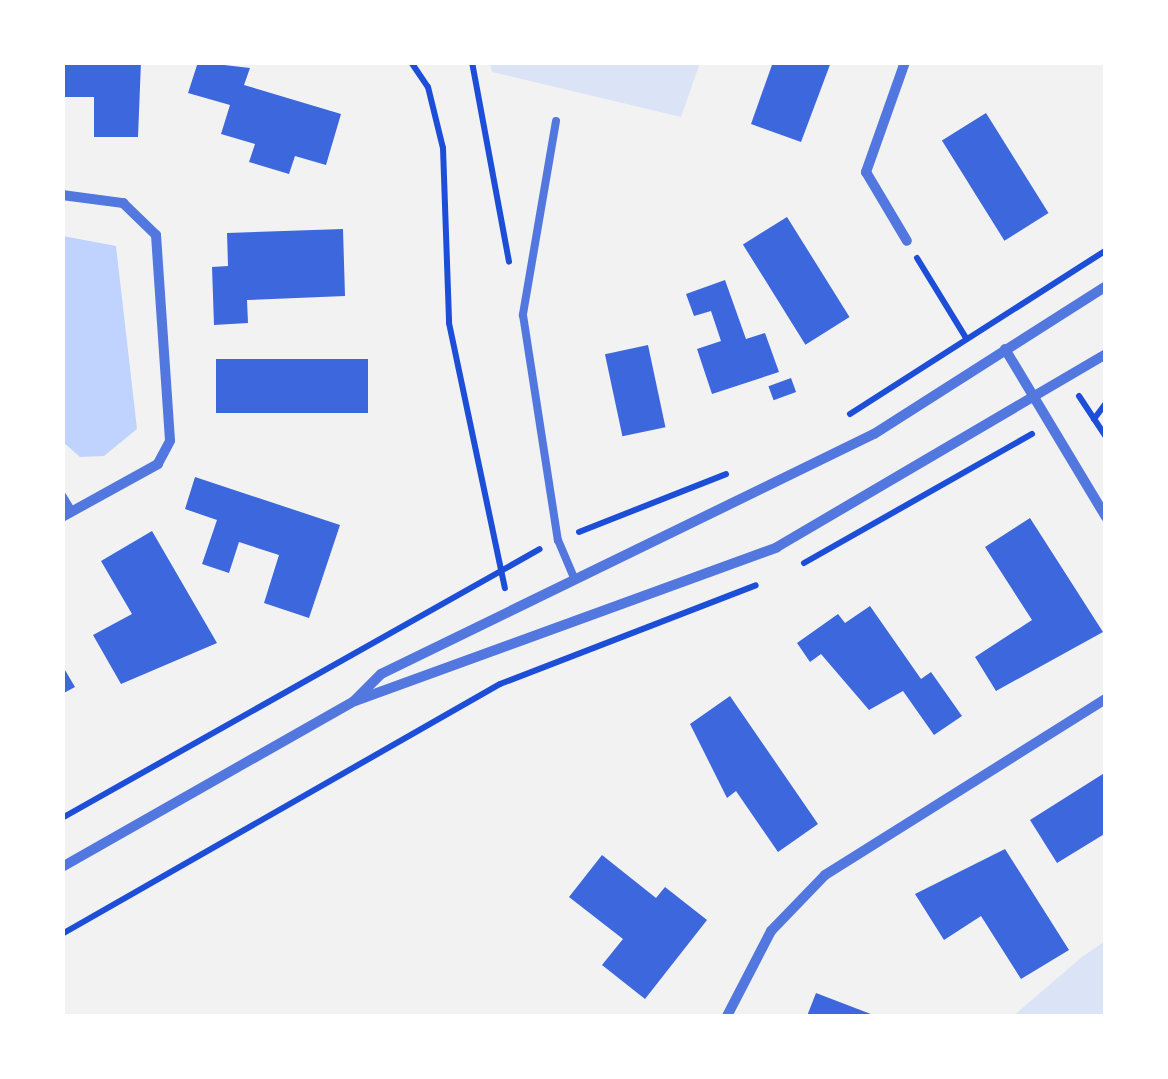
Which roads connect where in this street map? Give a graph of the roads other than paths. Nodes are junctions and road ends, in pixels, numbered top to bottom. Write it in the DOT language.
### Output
graph roads {
  1 [pos="905,62"];
  2 [pos="556,120"];
  3 [pos="62,195"];
  4 [pos="907,240"];
  5 [pos="1106,286"];
  6 [pos="1005,348"];
  7 [pos="1106,354"];
  8 [pos="1037,401"];
  9 [pos="62,498"];
  10 [pos="67,514"];
  11 [pos="1106,517"];
  12 [pos="573,576"];
  13 [pos="1106,699"];
  14 [pos="354,701"];
  15 [pos="62,867"];
  16 [pos="728,1016"];
  1 -- 4 [label="street"];
  2 -- 12 [label="lane"];
  3 -- 10 [label="street"];
  5 -- 6 [label="street"];
  6 -- 8 [label="street"];
  6 -- 12 [label="street"];
  7 -- 8 [label="street"];
  8 -- 11 [label="street"];
  8 -- 14 [label="street"];
  9 -- 10 [label="street"];
  12 -- 14 [label="street"];
  13 -- 16 [label="street"];
  14 -- 15 [label="street"];
}
